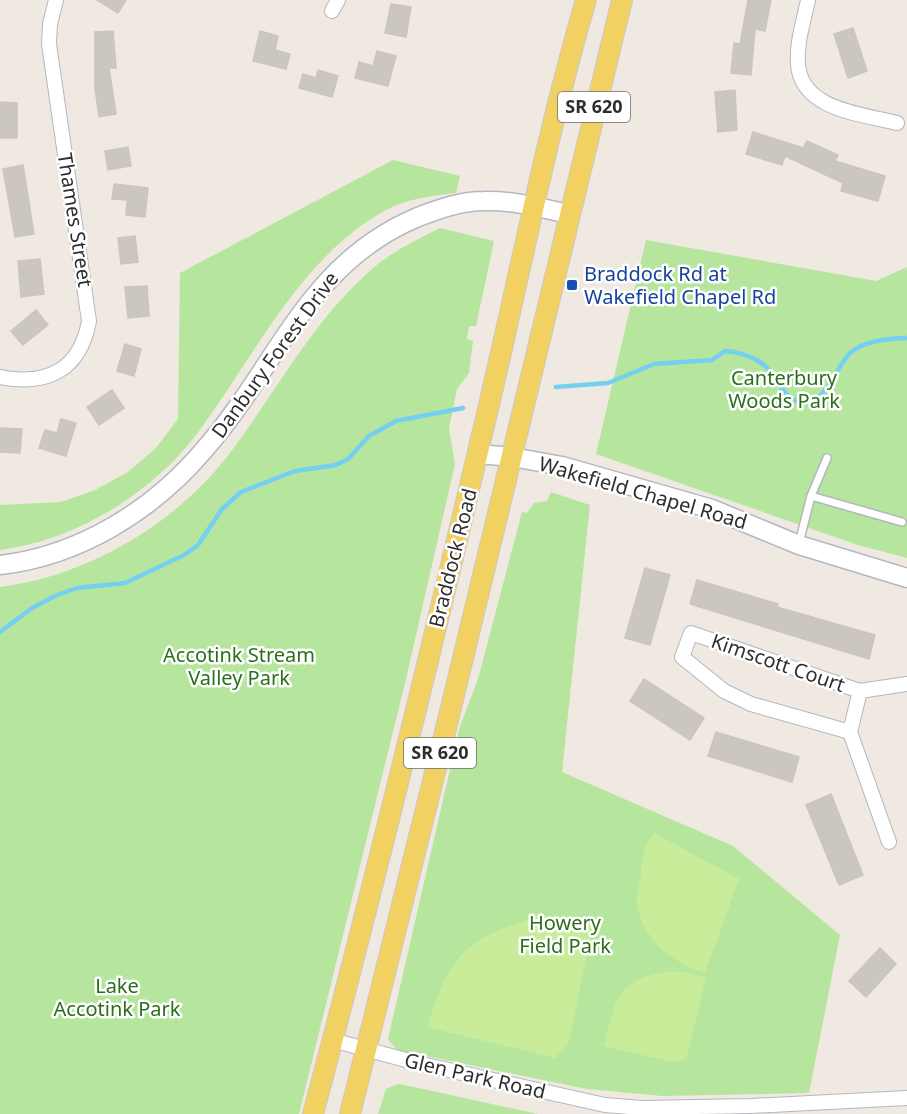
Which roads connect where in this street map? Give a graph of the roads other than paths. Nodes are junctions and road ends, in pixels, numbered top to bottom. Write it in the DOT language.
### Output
graph roads {
  1 [pos="56,0"];
  2 [pos="586,0"];
  3 [pos="622,0"];
  4 [pos="808,0"];
  5 [pos="897,123"];
  6 [pos="534,206"];
  7 [pos="569,214"];
  8 [pos="0,377"];
  9 [pos="478,454"];
  10 [pos="512,456"];
  11 [pos="826,458"];
  12 [pos="811,496"];
  13 [pos="902,522"];
  14 [pos="799,545"];
  15 [pos="0,565"];
  16 [pos="907,578"];
  17 [pos="907,684"];
  18 [pos="860,691"];
  19 [pos="849,732"];
  20 [pos="889,842"];
  21 [pos="332,1040"];
  22 [pos="367,1050"];
  23 [pos="907,1098"];
  24 [pos="852,1108"];
  25 [pos="313,1114"];
  26 [pos="350,1114"];
  1 -- 8 [label="street, Thames Street"];
  2 -- 6 [label="main road, Braddock Road / SR 620"];
  3 -- 7 [label="main road, Braddock Road / SR 620"];
  4 -- 5 [label="street"];
  6 -- 7 [label="street, Danbury Forest Drive"];
  6 -- 9 [label="main road, Braddock Road / SR 620"];
  6 -- 15 [label="street, Danbury Forest Drive"];
  7 -- 10 [label="main road, Braddock Road / SR 620"];
  9 -- 10 [label="street, Wakefield Chapel Road"];
  9 -- 21 [label="main road, Braddock Road / SR 620"];
  10 -- 14 [label="street, Wakefield Chapel Road"];
  10 -- 22 [label="main road, Braddock Road / SR 620"];
  11 -- 12 [label="lane"];
  12 -- 13 [label="lane"];
  12 -- 14 [label="lane"];
  14 -- 16 [label="street, Wakefield Chapel Road"];
  17 -- 18 [label="street"];
  18 -- 19 [label="street"];
  18 -- 19 [label="street, Kimscott Court"];
  19 -- 20 [label="street"];
  21 -- 22 [label="street, Glen Park Road"];
  21 -- 25 [label="main road, Braddock Road / SR 620"];
  22 -- 24 [label="street, Glen Park Road"];
  22 -- 26 [label="main road, Braddock Road / SR 620"];
  23 -- 24 [label="street, Glen Park Road"];
}
